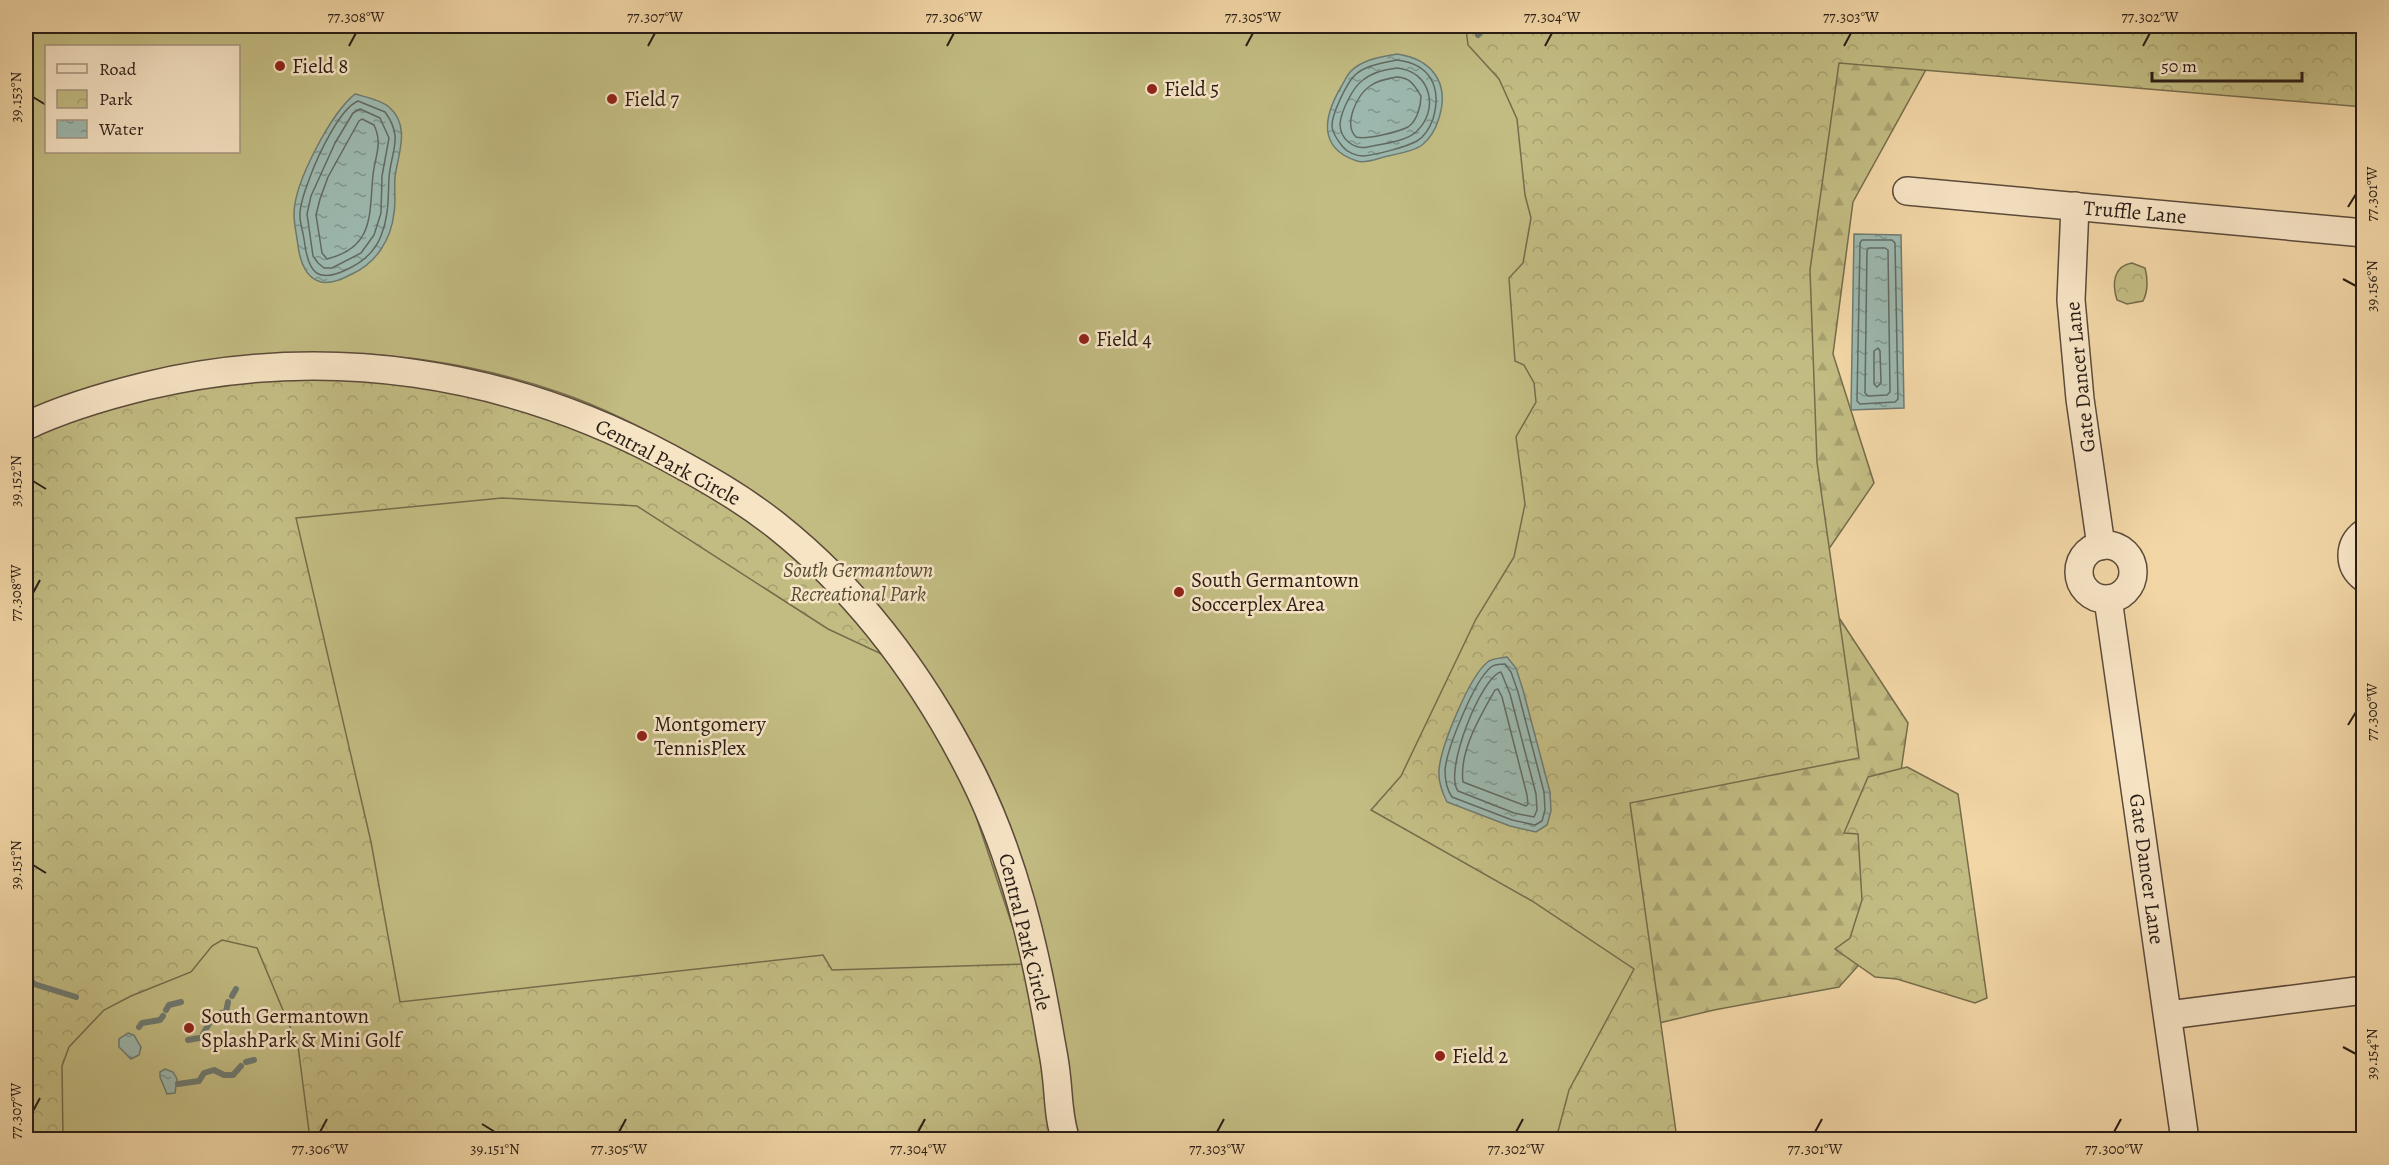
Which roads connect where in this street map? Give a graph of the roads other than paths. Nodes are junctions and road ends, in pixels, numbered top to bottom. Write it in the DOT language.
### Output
graph roads {
  1 [pos="1907,191"];
  2 [pos="2075,206"];
  3 [pos="2364,233"];
  4 [pos="26,426"];
  5 [pos="2364,533"];
  6 [pos="2101,546"];
  7 [pos="2364,578"];
  8 [pos="2108,599"];
  9 [pos="2364,990"];
  10 [pos="2169,1015"];
  11 [pos="1062,1136"];
  12 [pos="2185,1140"];
  1 -- 2 [label="street, Truffle Lane"];
  2 -- 3 [label="street, Truffle Lane"];
  2 -- 6 [label="street, Gate Dancer Lane"];
  4 -- 11 [label="street, Central Park Circle"];
  5 -- 7 [label="street"];
  6 -- 8 [label="street"];
  6 -- 8 [label="street"];
  8 -- 10 [label="street, Gate Dancer Lane"];
  9 -- 10 [label="street"];
  10 -- 12 [label="street, Gate Dancer Lane"];
}
